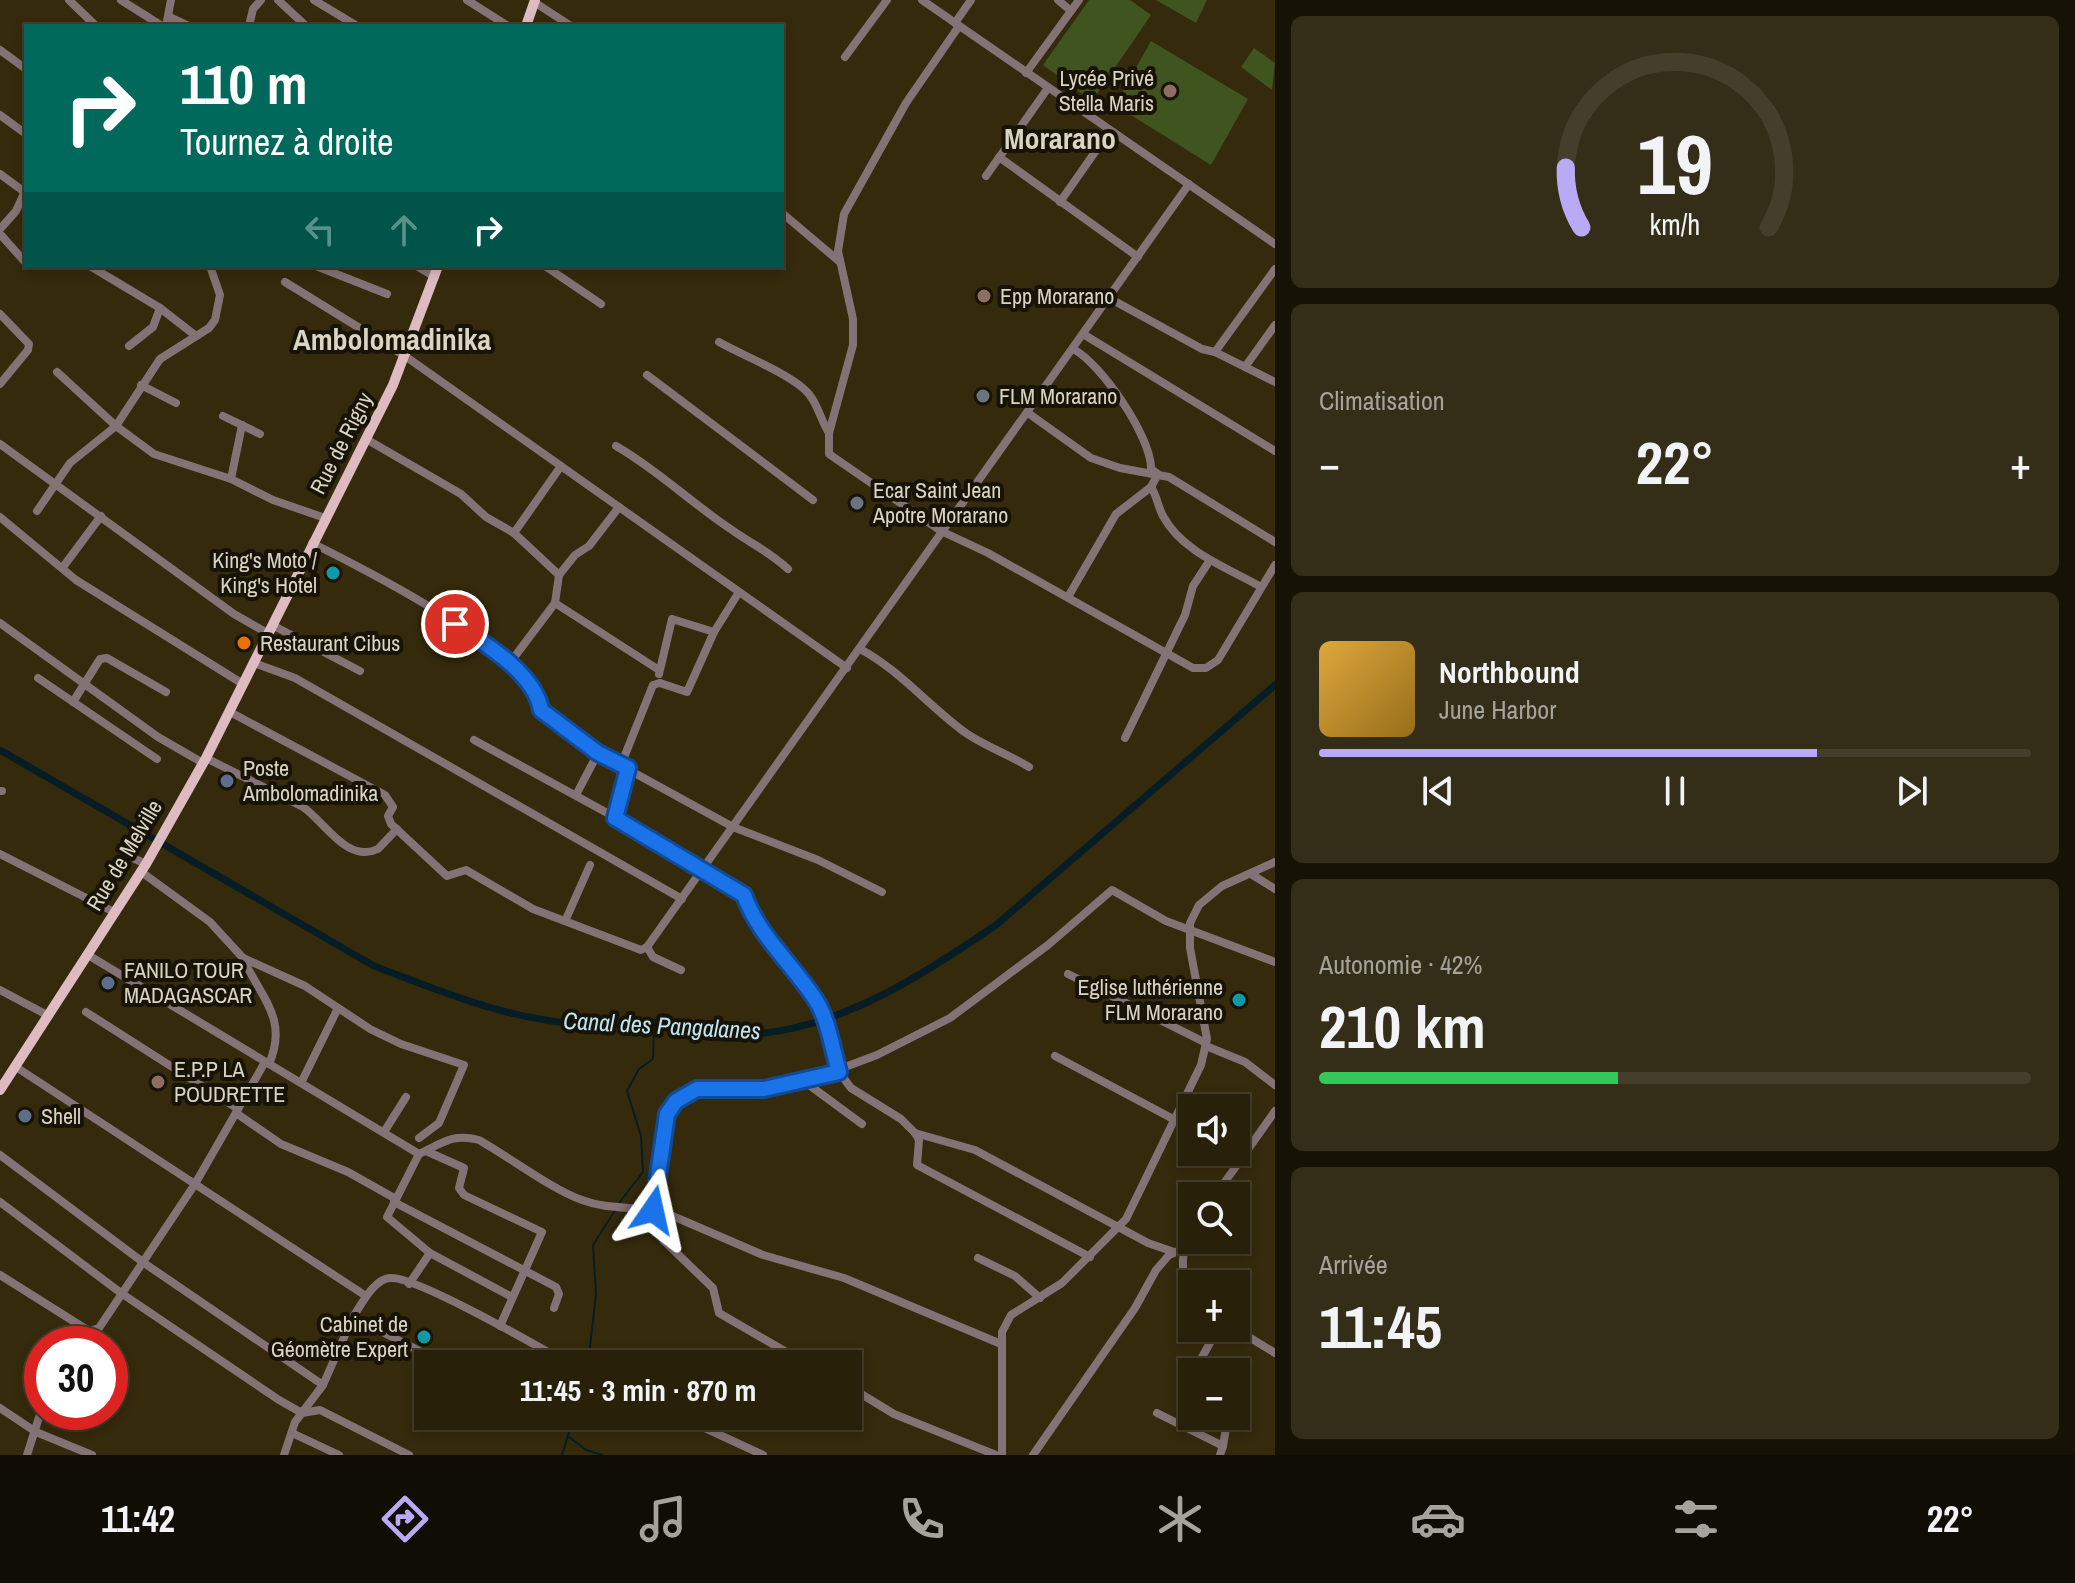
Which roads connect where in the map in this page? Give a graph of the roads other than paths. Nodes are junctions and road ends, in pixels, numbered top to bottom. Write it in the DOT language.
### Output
graph roads {
  1 [pos="69,0"];
  2 [pos="121,0"];
  3 [pos="171,0"];
  4 [pos="261,0"];
  5 [pos="278,0"];
  6 [pos="314,0"];
  7 [pos="467,0"];
  8 [pos="887,0"];
  9 [pos="971,0"];
  10 [pos="1058,0"];
  11 [pos="1079,0"];
  12 [pos="534,1"];
  13 [pos="925,1"];
  14 [pos="1071,11"];
  15 [pos="166,23"];
  16 [pos="94,24"];
  17 [pos="249,24"];
  18 [pos="304,24"];
  19 [pos="354,24"];
  20 [pos="505,24"];
  21 [pos="527,24"];
  22 [pos="568,24"];
  23 [pos="957,25"];
  24 [pos="0,50"];
  25 [pos="845,57"];
  26 [pos="24,68"];
  27 [pos="1026,73"];
  28 [pos="1048,88"];
  29 [pos="0,115"];
  30 [pos="1109,132"];
  31 [pos="24,133"];
  32 [pos="999,157"];
  33 [pos="0,174"];
  34 [pos="986,176"];
  35 [pos="1189,184"];
  36 [pos="24,191"];
  37 [pos="24,194"];
  38 [pos="1060,202"];
  39 [pos="784,215"];
  40 [pos="0,232"];
  41 [pos="1275,244"];
  42 [pos="1138,257"];
  43 [pos="24,259"];
  44 [pos="840,263"];
  45 [pos="93,268"];
  46 [pos="211,268"];
  47 [pos="321,268"];
  48 [pos="548,268"];
  49 [pos="1275,269"];
  50 [pos="436,271"];
  51 [pos="285,282"];
  52 [pos="387,294"];
  53 [pos="1109,298"];
  54 [pos="601,304"];
  55 [pos="160,308"];
  56 [pos="0,314"];
  57 [pos="1275,325"];
  58 [pos="1083,334"];
  59 [pos="196,336"];
  60 [pos="719,342"];
  61 [pos="129,346"];
  62 [pos="1073,349"];
  63 [pos="1215,352"];
  64 [pos="405,356"];
  65 [pos="1245,367"];
  66 [pos="57,372"];
  67 [pos="647,375"];
  68 [pos="1274,381"];
  69 [pos="0,384"];
  70 [pos="141,385"];
  71 [pos="176,403"];
  72 [pos="1028,413"];
  73 [pos="223,416"];
  74 [pos="242,425"];
  75 [pos="116,426"];
  76 [pos="829,433"];
  77 [pos="260,434"];
  78 [pos="366,439"];
  79 [pos="0,444"];
  80 [pos="616,446"];
  81 [pos="1275,451"];
  82 [pos="561,466"];
  83 [pos="1158,474"];
  84 [pos="231,479"];
  85 [pos="56,485"];
  86 [pos="1151,487"];
  87 [pos="813,500"];
  88 [pos="619,507"];
  89 [pos="37,511"];
  90 [pos="101,516"];
  91 [pos="325,518"];
  92 [pos="2,523"];
  93 [pos="941,531"];
  94 [pos="514,533"];
  95 [pos="1275,542"];
  96 [pos="312,543"];
  97 [pos="1210,560"];
  98 [pos="1275,565"];
  99 [pos="63,567"];
  100 [pos="788,569"];
  101 [pos="559,575"];
  102 [pos="1261,587"];
  103 [pos="739,592"];
  104 [pos="1068,597"];
  105 [pos="555,603"];
  106 [pos="0,623"];
  107 [pos="272,630"];
  108 [pos="714,632"];
  109 [pos="860,649"];
  110 [pos="1167,655"];
  111 [pos="254,663"];
  112 [pos="509,664"];
  113 [pos="847,668"];
  114 [pos="659,670"];
  115 [pos="360,671"];
  116 [pos="38,678"];
  117 [pos="660,683"];
  118 [pos="85,684"];
  119 [pos="243,684"];
  120 [pos="166,692"];
  121 [pos="73,702"];
  122 [pos="230,712"];
  123 [pos="1125,738"];
  124 [pos="474,740"];
  125 [pos="598,753"];
  126 [pos="157,759"];
  127 [pos="205,761"];
  128 [pos="624,766"];
  129 [pos="1029,767"];
  130 [pos="576,795"];
  131 [pos="615,818"];
  132 [pos="733,827"];
  133 [pos="397,829"];
  134 [pos="0,854"];
  135 [pos="135,859"];
  136 [pos="1275,862"];
  137 [pos="590,865"];
  138 [pos="702,867"];
  139 [pos="143,868"];
  140 [pos="1251,874"];
  141 [pos="1275,889"];
  142 [pos="882,892"];
  143 [pos="682,899"];
  144 [pos="114,912"];
  145 [pos="566,919"];
  146 [pos="1190,931"];
  147 [pos="647,947"];
  148 [pos="88,955"];
  149 [pos="243,958"];
  150 [pos="1275,962"];
  151 [pos="681,970"];
  152 [pos="1068,974"];
  153 [pos="0,990"];
  154 [pos="337,1010"];
  155 [pos="86,1012"];
  156 [pos="49,1016"];
  157 [pos="1206,1044"];
  158 [pos="1055,1056"];
  159 [pos="267,1063"];
  160 [pos="16,1067"];
  161 [pos="839,1072"];
  162 [pos="805,1082"];
  163 [pos="2,1083"];
  164 [pos="301,1083"];
  165 [pos="1275,1085"];
  166 [pos="1186,1094"];
  167 [pos="406,1097"];
  168 [pos="237,1111"];
  169 [pos="1178,1112"];
  170 [pos="1274,1116"];
  171 [pos="1175,1120"];
  172 [pos="439,1123"];
  173 [pos="862,1124"];
  174 [pos="384,1132"];
  175 [pos="915,1133"];
  176 [pos="419,1138"];
  177 [pos="1250,1141"];
  178 [pos="437,1142"];
  179 [pos="1253,1142"];
  180 [pos="423,1152"];
  181 [pos="0,1155"];
  182 [pos="1225,1182"];
  183 [pos="195,1184"];
  184 [pos="395,1201"];
  185 [pos="0,1202"];
  186 [pos="653,1210"];
  187 [pos="1119,1228"];
  188 [pos="1178,1251"];
  189 [pos="1174,1252"];
  190 [pos="430,1253"];
  191 [pos="1090,1257"];
  192 [pos="978,1258"];
  193 [pos="144,1263"];
  194 [pos="525,1272"];
  195 [pos="0,1275"];
  196 [pos="409,1284"];
  197 [pos="121,1293"];
  198 [pos="366,1296"];
  199 [pos="512,1297"];
  200 [pos="1040,1298"];
  201 [pos="554,1308"];
  202 [pos="353,1317"];
  203 [pos="81,1326"];
  204 [pos="100,1326"];
  205 [pos="500,1326"];
  206 [pos="1250,1338"];
  207 [pos="1001,1344"];
  208 [pos="418,1350"];
  209 [pos="544,1350"];
  210 [pos="783,1350"];
  211 [pos="1275,1353"];
  212 [pos="323,1385"];
  213 [pos="862,1395"];
  214 [pos="0,1408"];
  215 [pos="302,1413"];
  216 [pos="1157,1413"];
  217 [pos="1225,1430"];
  218 [pos="717,1431"];
  219 [pos="36,1432"];
  220 [pos="292,1433"];
  221 [pos="1221,1450"];
  222 [pos="27,1455"];
  223 [pos="92,1455"];
  224 [pos="284,1455"];
  225 [pos="339,1455"];
  226 [pos="409,1455"];
  227 [pos="763,1455"];
  228 [pos="999,1455"];
  229 [pos="1033,1455"];
  1 -- 16 [label="street"];
  2 -- 15 [label="street"];
  3 -- 15 [label="street"];
  4 -- 17 [label="street"];
  5 -- 18 [label="street"];
  6 -- 19 [label="street"];
  7 -- 20 [label="street"];
  8 -- 25 [label="street"];
  9 -- 23 [label="street"];
  10 -- 14 [label="street"];
  11 -- 14 [label="street"];
  12 -- 21 [label="main road"];
  12 -- 22 [label="street"];
  13 -- 23 [label="street"];
  14 -- 27 [label="street"];
  23 -- 27 [label="street"];
  23 -- 44 [label="street"];
  24 -- 26 [label="street"];
  27 -- 28 [label="street"];
  28 -- 30 [label="street"];
  28 -- 32 [label="street"];
  29 -- 31 [label="street"];
  30 -- 35 [label="street"];
  30 -- 38 [label="street"];
  32 -- 34 [label="street"];
  32 -- 38 [label="street"];
  33 -- 36 [label="street"];
  35 -- 41 [label="street"];
  35 -- 42 [label="street"];
  37 -- 40 [label="street"];
  38 -- 42 [label="street"];
  39 -- 44 [label="street"];
  40 -- 43 [label="street"];
  42 -- 53 [label="street"];
  44 -- 76 [label="street"];
  45 -- 55 [label="street"];
  46 -- 59 [label="street"];
  47 -- 52 [label="street"];
  48 -- 54 [label="street"];
  49 -- 63 [label="street"];
  50 -- 64 [label="main road, Rue de Rigny"];
  51 -- 64 [label="street"];
  53 -- 58 [label="street"];
  53 -- 63 [label="street"];
  55 -- 59 [label="street"];
  55 -- 61 [label="street"];
  56 -- 69 [label="street"];
  57 -- 65 [label="street"];
  58 -- 62 [label="street"];
  58 -- 81 [label="street"];
  59 -- 70 [label="street"];
  60 -- 76 [label="street"];
  62 -- 72 [label="street"];
  62 -- 83 [label="street"];
  63 -- 65 [label="street"];
  64 -- 78 [label="main road, Rue de Rigny"];
  64 -- 82 [label="street"];
  65 -- 68 [label="street"];
  66 -- 75 [label="street"];
  67 -- 87 [label="street"];
  70 -- 71 [label="street"];
  70 -- 75 [label="street"];
  72 -- 83 [label="street"];
  72 -- 93 [label="street"];
  73 -- 74 [label="street"];
  74 -- 77 [label="street"];
  74 -- 84 [label="street"];
  75 -- 84 [label="street"];
  75 -- 85 [label="street"];
  76 -- 93 [label="street"];
  78 -- 91 [label="main road, Rue de Rigny"];
  78 -- 94 [label="street"];
  79 -- 85 [label="street"];
  80 -- 100 [label="street"];
  82 -- 88 [label="street"];
  82 -- 94 [label="street"];
  83 -- 86 [label="street"];
  83 -- 95 [label="street"];
  84 -- 91 [label="street"];
  85 -- 89 [label="street"];
  85 -- 90 [label="street"];
  86 -- 97 [label="street"];
  86 -- 104 [label="street"];
  88 -- 101 [label="street"];
  88 -- 103 [label="street"];
  90 -- 99 [label="street"];
  90 -- 107 [label="street"];
  91 -- 96 [label="main road, Rue de Rigny"];
  92 -- 99 [label="street"];
  93 -- 104 [label="street"];
  93 -- 109 [label="street"];
  94 -- 101 [label="street"];
  96 -- 107 [label="main road, Rue de Rigny"];
  96 -- 112 [label="street"];
  97 -- 102 [label="street"];
  97 -- 110 [label="street"];
  98 -- 102 [label="street"];
  99 -- 119 [label="street"];
  101 -- 105 [label="street"];
  102 -- 110 [label="street"];
  103 -- 108 [label="street"];
  103 -- 113 [label="street"];
  104 -- 110 [label="street"];
  105 -- 112 [label="street"];
  105 -- 114 [label="street"];
  106 -- 118 [label="street"];
  107 -- 111 [label="main road, Rue de Melville"];
  107 -- 115 [label="street"];
  108 -- 114 [label="street"];
  108 -- 117 [label="street"];
  109 -- 113 [label="street"];
  109 -- 129 [label="street"];
  110 -- 123 [label="street"];
  111 -- 119 [label="main road, Rue de Melville"];
  111 -- 143 [label="street"];
  112 -- 125 [label="street"];
  113 -- 132 [label="street"];
  114 -- 117 [label="street"];
  116 -- 121 [label="street"];
  117 -- 128 [label="street"];
  118 -- 120 [label="street"];
  118 -- 121 [label="street"];
  118 -- 127 [label="street"];
  119 -- 122 [label="main road, Rue de Melville"];
  121 -- 126 [label="street"];
  122 -- 127 [label="main road, Rue de Melville"];
  122 -- 133 [label="street"];
  124 -- 130 [label="street"];
  125 -- 128 [label="street"];
  125 -- 130 [label="street"];
  127 -- 133 [label="street"];
  127 -- 139 [label="main road, Rue de Melville"];
  128 -- 131 [label="street"];
  128 -- 132 [label="street"];
  130 -- 131 [label="street"];
  131 -- 138 [label="street"];
  132 -- 138 [label="street"];
  132 -- 142 [label="street"];
  133 -- 145 [label="street"];
  134 -- 144 [label="street"];
  135 -- 139 [label="street"];
  136 -- 140 [label="street"];
  137 -- 145 [label="street"];
  138 -- 143 [label="street"];
  138 -- 161 [label="street"];
  139 -- 144 [label="main road, Rue de Melville"];
  139 -- 149 [label="street"];
  140 -- 141 [label="street"];
  140 -- 146 [label="street"];
  143 -- 147 [label="street"];
  144 -- 148 [label="main road, Rue de Melville"];
  145 -- 147 [label="street"];
  146 -- 150 [label="street"];
  146 -- 157 [label="street"];
  146 -- 161 [label="street"];
  147 -- 151 [label="street"];
  148 -- 156 [label="main road, Rue de Melville"];
  148 -- 159 [label="street"];
  149 -- 154 [label="street"];
  149 -- 159 [label="street"];
  152 -- 157 [label="street"];
  153 -- 156 [label="street"];
  154 -- 164 [label="street"];
  154 -- 172 [label="street"];
  155 -- 168 [label="street"];
  156 -- 160 [label="main road, Rue de Melville"];
  157 -- 165 [label="street"];
  157 -- 166 [label="street"];
  158 -- 171 [label="street"];
  159 -- 164 [label="street"];
  159 -- 168 [label="street"];
  160 -- 163 [label="main road, Rue de Melville"];
  160 -- 183 [label="street"];
  161 -- 162 [label="street"];
  161 -- 175 [label="street"];
  162 -- 173 [label="street"];
  162 -- 186 [label="street"];
  164 -- 174 [label="street"];
  167 -- 174 [label="street"];
  168 -- 183 [label="street"];
  168 -- 184 [label="street"];
  169 -- 171 [label="street"];
  170 -- 179 [label="street"];
  171 -- 187 [label="street"];
  172 -- 176 [label="street"];
  172 -- 178 [label="street"];
  174 -- 180 [label="street"];
  175 -- 187 [label="street"];
  175 -- 191 [label="street"];
  177 -- 179 [label="street"];
  178 -- 180 [label="street"];
  178 -- 186 [label="street"];
  179 -- 182 [label="street"];
  180 -- 184 [label="street"];
  180 -- 194 [label="street"];
  181 -- 193 [label="street"];
  183 -- 193 [label="street"];
  183 -- 198 [label="street"];
  184 -- 190 [label="street"];
  184 -- 194 [label="street"];
  185 -- 197 [label="street"];
  186 -- 207 [label="street"];
  186 -- 210 [label="street"];
  187 -- 189 [label="street"];
  187 -- 191 [label="street"];
  188 -- 189 [label="street"];
  189 -- 229 [label="street"];
  190 -- 196 [label="street"];
  190 -- 199 [label="street"];
  191 -- 200 [label="street"];
  192 -- 200 [label="street"];
  193 -- 197 [label="street"];
  193 -- 212 [label="street"];
  194 -- 199 [label="street"];
  194 -- 201 [label="street"];
  195 -- 203 [label="street"];
  196 -- 198 [label="street"];
  196 -- 205 [label="street"];
  197 -- 204 [label="street"];
  197 -- 215 [label="street"];
  198 -- 202 [label="street"];
  199 -- 205 [label="street"];
  200 -- 207 [label="street"];
  202 -- 208 [label="street"];
  202 -- 212 [label="street"];
  205 -- 209 [label="street"];
  206 -- 211 [label="street"];
  207 -- 228 [label="street"];
  212 -- 215 [label="street"];
  213 -- 228 [label="street"];
  214 -- 219 [label="street"];
  215 -- 220 [label="street"];
  215 -- 226 [label="street"];
  216 -- 221 [label="street"];
  217 -- 221 [label="street"];
  218 -- 227 [label="street"];
  219 -- 222 [label="street"];
  219 -- 223 [label="street"];
  220 -- 224 [label="street"];
  220 -- 225 [label="street"];
}
